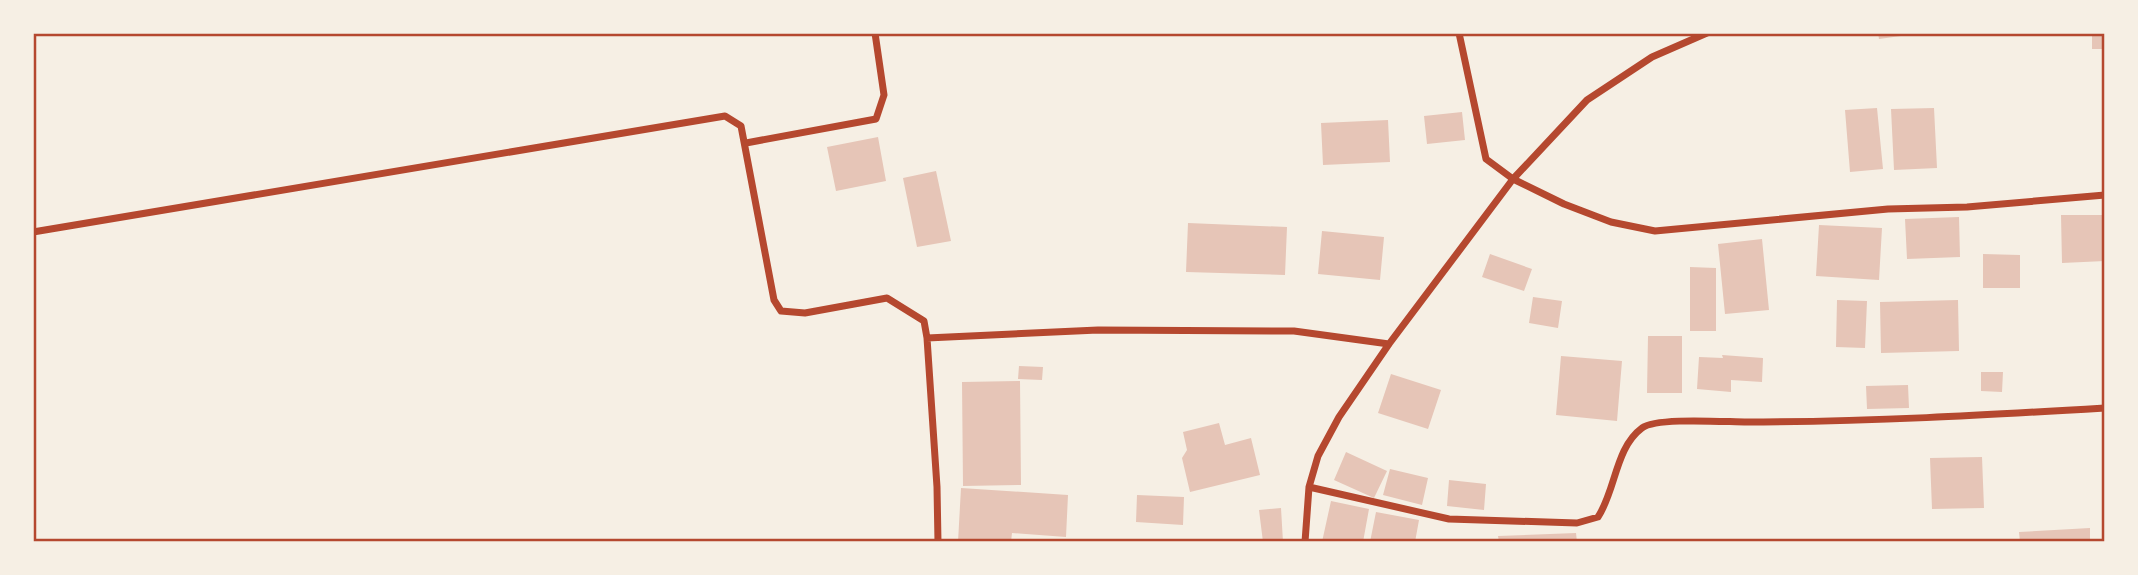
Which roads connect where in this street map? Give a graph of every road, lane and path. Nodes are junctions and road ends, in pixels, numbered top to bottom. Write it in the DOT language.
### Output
graph roads {
  1 [pos="875,33"];
  2 [pos="1459,33"];
  3 [pos="1707,33"];
  4 [pos="746,143"];
  5 [pos="1513,179"];
  6 [pos="2105,195"];
  7 [pos="33,232"];
  8 [pos="927,338"];
  9 [pos="1389,344"];
  10 [pos="2105,408"];
  11 [pos="1309,487"];
  12 [pos="938,542"];
  13 [pos="1305,542"];
  1 -- 4 [label="street"];
  2 -- 5 [label="street"];
  3 -- 5 [label="street"];
  4 -- 7 [label="street"];
  4 -- 8 [label="street"];
  5 -- 6 [label="street"];
  5 -- 9 [label="street"];
  8 -- 9 [label="street"];
  8 -- 12 [label="street"];
  9 -- 11 [label="street"];
  10 -- 11 [label="street"];
  11 -- 13 [label="street"];
}
